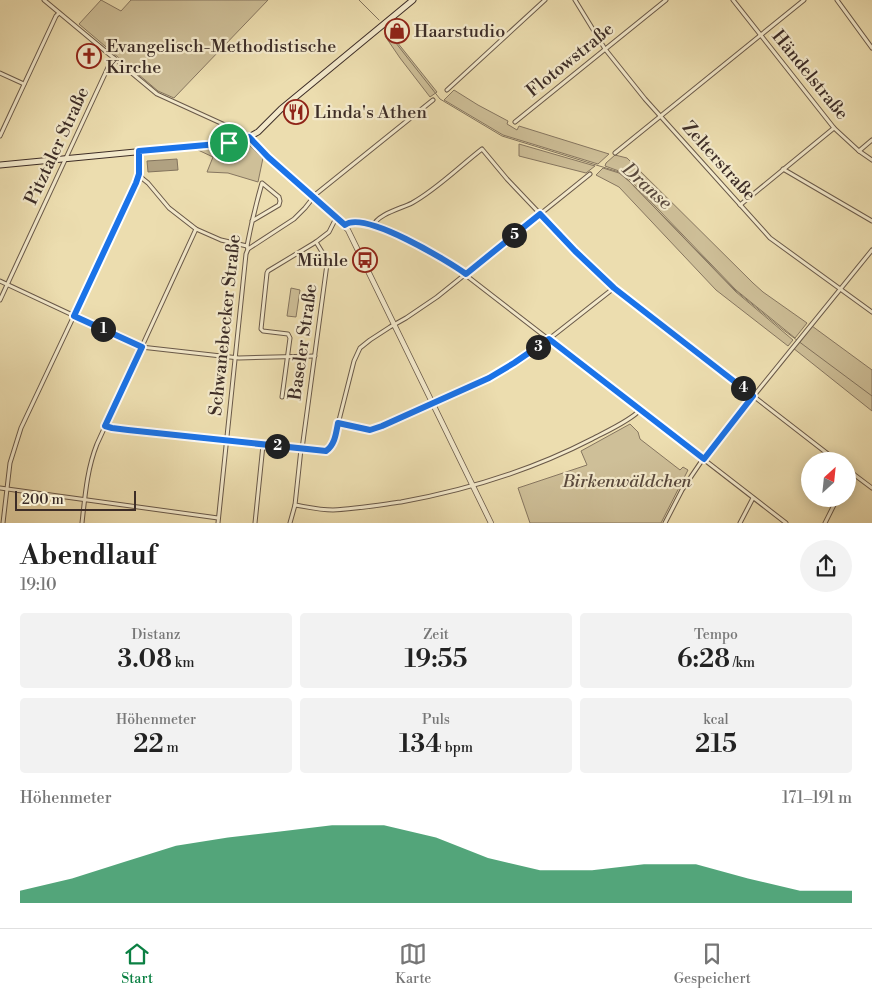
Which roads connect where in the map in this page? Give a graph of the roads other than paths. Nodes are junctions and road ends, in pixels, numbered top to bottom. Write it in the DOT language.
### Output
graph roads {
  1 [pos="44,0"];
  2 [pos="413,0"];
  3 [pos="545,0"];
  4 [pos="575,0"];
  5 [pos="666,0"];
  6 [pos="733,0"];
  7 [pos="804,0"];
  8 [pos="837,0"];
  9 [pos="59,12"];
  10 [pos="761,35"];
  11 [pos="872,48"];
  12 [pos="605,49"];
  13 [pos="114,58"];
  14 [pos="0,72"];
  15 [pos="24,84"];
  16 [pos="447,90"];
  17 [pos="434,100"];
  18 [pos="661,116"];
  19 [pos="515,122"];
  20 [pos="834,128"];
  21 [pos="0,136"];
  22 [pos="249,137"];
  23 [pos="872,140"];
  24 [pos="139,151"];
  25 [pos="858,151"];
  26 [pos="615,153"];
  27 [pos="66,158"];
  28 [pos="872,160"];
  29 [pos="0,165"];
  30 [pos="783,169"];
  31 [pos="139,174"];
  32 [pos="590,174"];
  33 [pos="313,197"];
  34 [pos="740,205"];
  35 [pos="540,214"];
  36 [pos="336,218"];
  37 [pos="252,221"];
  38 [pos="872,221"];
  39 [pos="345,225"];
  40 [pos="373,226"];
  41 [pos="196,230"];
  42 [pos="316,242"];
  43 [pos="247,248"];
  44 [pos="872,250"];
  45 [pos="466,274"];
  46 [pos="0,281"];
  47 [pos="7,284"];
  48 [pos="614,288"];
  49 [pos="840,289"];
  50 [pos="0,300"];
  51 [pos="872,312"];
  52 [pos="74,316"];
  53 [pos="394,326"];
  54 [pos="549,339"];
  55 [pos="142,347"];
  56 [pos="288,356"];
  57 [pos="314,356"];
  58 [pos="235,357"];
  59 [pos="753,396"];
  60 [pos="282,397"];
  61 [pos="432,402"];
  62 [pos="640,410"];
  63 [pos="338,423"];
  64 [pos="105,426"];
  65 [pos="226,441"];
  66 [pos="263,445"];
  67 [pos="302,449"];
  68 [pos="825,452"];
  69 [pos="704,459"];
  70 [pos="856,476"];
  71 [pos="473,486"];
  72 [pos="0,488"];
  73 [pos="872,488"];
  74 [pos="7,489"];
  75 [pos="753,498"];
  76 [pos="84,500"];
  77 [pos="295,505"];
  78 [pos="832,508"];
  79 [pos="218,518"];
  80 [pos="3,522"];
  81 [pos="82,523"];
  82 [pos="218,523"];
  83 [pos="255,523"];
  84 [pos="290,523"];
  85 [pos="491,523"];
  86 [pos="665,523"];
  87 [pos="740,523"];
  88 [pos="786,523"];
  89 [pos="825,523"];
  1 -- 9 [label="street"];
  2 -- 22 [label="main road"];
  3 -- 16 [label="street"];
  4 -- 12 [label="street, Zelterstraße"];
  5 -- 12 [label="street, Flotowstraße"];
  6 -- 10 [label="street, Händelstraße"];
  7 -- 10 [label="street"];
  8 -- 11 [label="street"];
  9 -- 13 [label="street"];
  9 -- 15 [label="street"];
  10 -- 18 [label="street"];
  10 -- 20 [label="street, Händelstraße"];
  12 -- 18 [label="street, Zelterstraße"];
  12 -- 19 [label="street, Flotowstraße"];
  13 -- 22 [label="street"];
  13 -- 27 [label="street, Pitztaler Straße"];
  14 -- 15 [label="street"];
  15 -- 21 [label="street"];
  17 -- 33 [label="street"];
  18 -- 26 [label="street"];
  18 -- 34 [label="street, Zelterstraße"];
  20 -- 25 [label="street, Händelstraße"];
  20 -- 30 [label="street"];
  22 -- 24 [label="main road"];
  22 -- 33 [label="street"];
  23 -- 25 [label="street"];
  24 -- 27 [label="main road"];
  24 -- 31 [label="street"];
  25 -- 28 [label="street, Händelstraße"];
  27 -- 29 [label="main road"];
  27 -- 47 [label="street, Pitztaler Straße"];
  30 -- 34 [label="street"];
  30 -- 38 [label="street"];
  31 -- 41 [label="street"];
  31 -- 52 [label="street"];
  32 -- 35 [label="street"];
  33 -- 36 [label="street"];
  33 -- 43 [label="street"];
  34 -- 49 [label="street, Zelterstraße"];
  35 -- 40 [label="street"];
  35 -- 45 [label="street"];
  35 -- 48 [label="street"];
  36 -- 39 [label="street"];
  36 -- 42 [label="street"];
  37 -- 37 [label="street, Schwanebecker Straße"];
  37 -- 43 [label="street, Schwanebecker Straße"];
  39 -- 40 [label="street"];
  39 -- 53 [label="street"];
  40 -- 45 [label="street"];
  41 -- 43 [label="street"];
  41 -- 55 [label="street"];
  42 -- 56 [label="street"];
  42 -- 57 [label="street, Baseler Straße"];
  43 -- 58 [label="street, Schwanebecker Straße"];
  44 -- 49 [label="street"];
  45 -- 53 [label="street"];
  45 -- 54 [label="street"];
  46 -- 47 [label="street"];
  47 -- 50 [label="street, Pitztaler Straße"];
  47 -- 52 [label="street"];
  48 -- 54 [label="street"];
  48 -- 59 [label="street"];
  49 -- 51 [label="street, Zelterstraße"];
  49 -- 59 [label="street"];
  52 -- 55 [label="street"];
  52 -- 74 [label="street"];
  53 -- 61 [label="street"];
  53 -- 63 [label="street"];
  54 -- 61 [label="street"];
  54 -- 62 [label="street"];
  55 -- 58 [label="street"];
  55 -- 64 [label="street"];
  56 -- 57 [label="street"];
  56 -- 58 [label="street"];
  56 -- 60 [label="street"];
  57 -- 67 [label="street, Baseler Straße"];
  58 -- 65 [label="street, Schwanebecker Straße"];
  59 -- 68 [label="street"];
  59 -- 69 [label="street"];
  61 -- 63 [label="street"];
  61 -- 71 [label="street"];
  62 -- 69 [label="street"];
  62 -- 71 [label="street"];
  63 -- 67 [label="street"];
  64 -- 65 [label="street"];
  64 -- 76 [label="street"];
  65 -- 66 [label="street"];
  65 -- 79 [label="street, Schwanebecker Straße"];
  66 -- 67 [label="street"];
  66 -- 83 [label="street"];
  67 -- 77 [label="street, Baseler Straße"];
  69 -- 75 [label="street"];
  69 -- 86 [label="street"];
  70 -- 73 [label="street"];
  71 -- 77 [label="street"];
  71 -- 85 [label="street"];
  72 -- 74 [label="street"];
  74 -- 76 [label="street"];
  74 -- 80 [label="street"];
  75 -- 87 [label="street"];
  75 -- 88 [label="street"];
  76 -- 79 [label="street"];
  76 -- 81 [label="street"];
  77 -- 84 [label="street, Baseler Straße"];
  78 -- 89 [label="street"];
  79 -- 82 [label="street, Schwanebecker Straße"];
}
